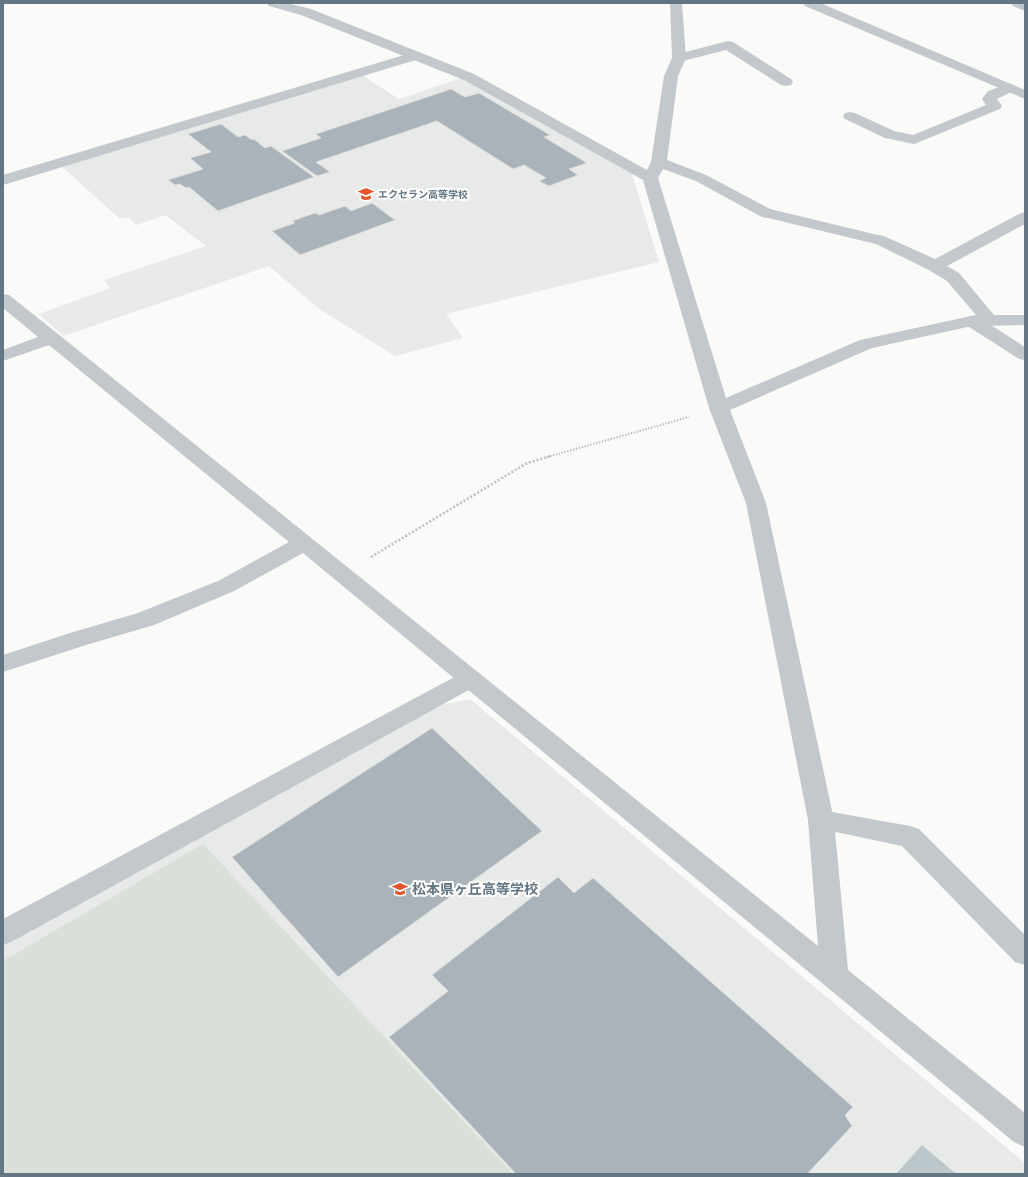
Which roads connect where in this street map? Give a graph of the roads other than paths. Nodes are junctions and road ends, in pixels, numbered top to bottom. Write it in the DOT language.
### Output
graph roads {
  1 [pos="275,3"];
  2 [pos="676,3"];
  3 [pos="808,3"];
  4 [pos="1017,3"];
  5 [pos="1025,7"];
  6 [pos="414,56"];
  7 [pos="679,58"];
  8 [pos="786,82"];
  9 [pos="1008,88"];
  10 [pos="1025,95"];
  11 [pos="850,116"];
  12 [pos="659,162"];
  13 [pos="650,178"];
  14 [pos="3,180"];
  15 [pos="1025,218"];
  16 [pos="935,266"];
  17 [pos="3,299"];
  18 [pos="981,320"];
  19 [pos="1025,320"];
  20 [pos="52,338"];
  21 [pos="1025,355"];
  22 [pos="3,356"];
  23 [pos="719,408"];
  24 [pos="304,543"];
  25 [pos="3,664"];
  26 [pos="470,679"];
  27 [pos="821,820"];
  28 [pos="3,933"];
  29 [pos="1025,953"];
  30 [pos="835,978"];
  31 [pos="1025,1132"];
  1 -- 6 [label="street"];
  2 -- 7 [label="street"];
  3 -- 9 [label="street"];
  4 -- 5 [label="street"];
  6 -- 13 [label="street"];
  6 -- 14 [label="street"];
  7 -- 8 [label="street"];
  7 -- 12 [label="street"];
  9 -- 10 [label="street"];
  9 -- 11 [label="street"];
  12 -- 13 [label="street"];
  12 -- 16 [label="street"];
  13 -- 23 [label="street"];
  15 -- 16 [label="street"];
  16 -- 18 [label="street"];
  17 -- 20 [label="street"];
  18 -- 19 [label="street"];
  18 -- 21 [label="street"];
  18 -- 23 [label="street"];
  20 -- 22 [label="street"];
  20 -- 24 [label="street"];
  23 -- 27 [label="street"];
  24 -- 25 [label="street"];
  24 -- 26 [label="street"];
  26 -- 28 [label="street"];
  26 -- 30 [label="street"];
  27 -- 29 [label="street"];
  27 -- 30 [label="street"];
  30 -- 31 [label="street"];
}
